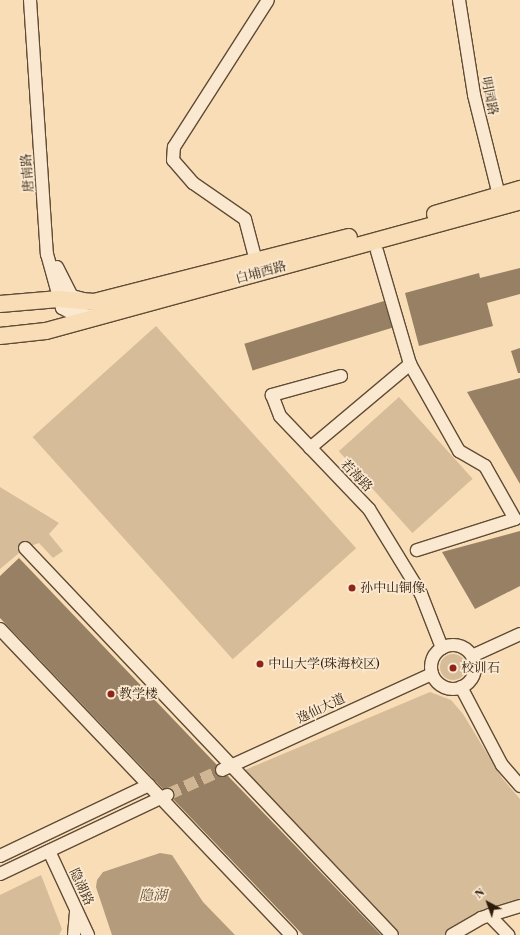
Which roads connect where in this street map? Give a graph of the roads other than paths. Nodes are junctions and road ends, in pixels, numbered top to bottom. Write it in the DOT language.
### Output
graph roads {
  1 [pos="30,0"];
  2 [pos="38,0"];
  3 [pos="268,0"];
  4 [pos="459,0"];
  5 [pos="520,189"];
  6 [pos="499,195"];
  7 [pos="520,202"];
  8 [pos="377,251"];
  9 [pos="256,262"];
  10 [pos="59,299"];
  11 [pos="0,304"];
  12 [pos="95,309"];
  13 [pos="0,336"];
  14 [pos="410,364"];
  15 [pos="341,376"];
  16 [pos="310,448"];
  17 [pos="25,548"];
  18 [pos="417,550"];
  19 [pos="0,629"];
  20 [pos="520,634"];
  21 [pos="442,648"];
  22 [pos="472,656"];
  23 [pos="432,674"];
  24 [pos="461,687"];
  25 [pos="226,768"];
  26 [pos="149,785"];
  27 [pos="520,786"];
  28 [pos="165,796"];
  29 [pos="49,851"];
  30 [pos="0,856"];
  31 [pos="0,874"];
  32 [pos="520,906"];
  33 [pos="76,909"];
  34 [pos="489,915"];
  35 [pos="467,931"];
  36 [pos="74,935"];
  37 [pos="88,935"];
  38 [pos="291,935"];
  39 [pos="392,935"];
  40 [pos="452,935"];
  41 [pos="508,935"];
  1 -- 10 [label="street, 唐南路"];
  2 -- 12 [label="street, 唐南路"];
  3 -- 9 [label="street"];
  4 -- 6 [label="street, 明园路"];
  5 -- 6 [label="main road, 白埔西路"];
  6 -- 9 [label="main road, 白埔西路"];
  7 -- 12 [label="main road, 白埔西路"];
  8 -- 14 [label="street"];
  9 -- 12 [label="main road, 白埔西路"];
  10 -- 11 [label="main road, 白埔西路"];
  10 -- 12 [label="main road, 白埔西路"];
  12 -- 13 [label="main road, 白埔西路"];
  14 -- 16 [label="street"];
  14 -- 18 [label="street"];
  15 -- 16 [label="street, 若海路"];
  16 -- 21 [label="street, 若海路"];
  17 -- 25 [label="street"];
  19 -- 26 [label="street"];
  20 -- 22 [label="street"];
  21 -- 22 [label="street"];
  21 -- 23 [label="street"];
  22 -- 24 [label="street"];
  23 -- 24 [label="street"];
  23 -- 25 [label="street, 逸仙大道"];
  24 -- 27 [label="street"];
  25 -- 39 [label="street"];
  26 -- 28 [label="street"];
  26 -- 30 [label="street"];
  28 -- 29 [label="street"];
  28 -- 38 [label="street"];
  29 -- 31 [label="street"];
  29 -- 33 [label="street, 隐湖路"];
  32 -- 34 [label="street"];
  33 -- 36 [label="street"];
  33 -- 37 [label="street, 隐湖路"];
  34 -- 35 [label="street"];
  34 -- 41 [label="street"];
  35 -- 40 [label="street"];
}
